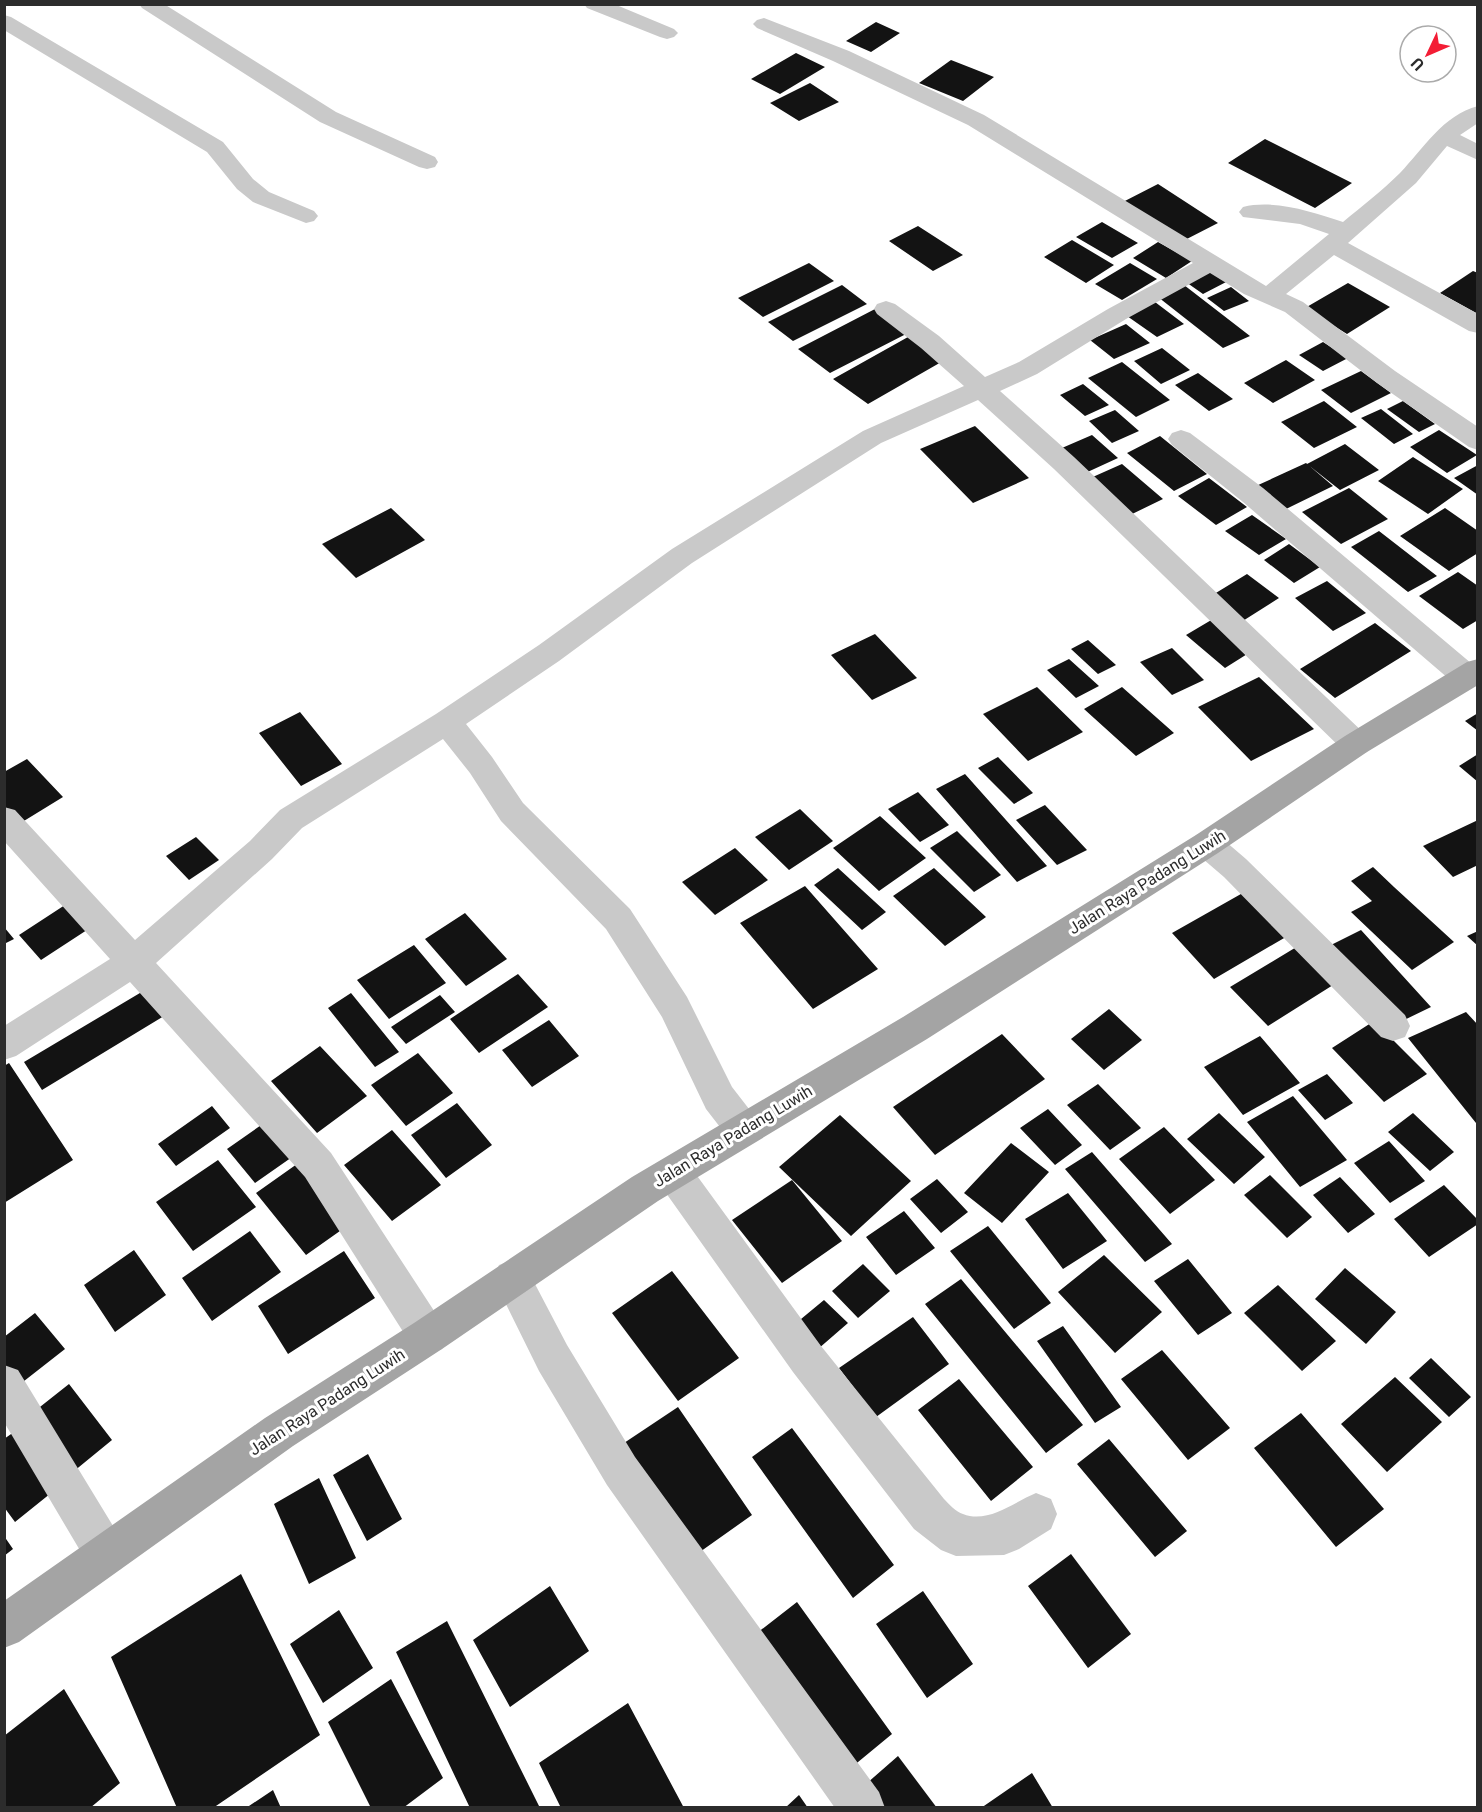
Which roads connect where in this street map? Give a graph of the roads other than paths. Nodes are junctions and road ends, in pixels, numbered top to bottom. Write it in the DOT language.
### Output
graph roads {
  1 [pos="149,4"];
  2 [pos="594,4"];
  3 [pos="4,21"];
  4 [pos="764,24"];
  5 [pos="666,33"];
  6 [pos="1478,113"];
  7 [pos="1444,136"];
  8 [pos="1478,153"];
  9 [pos="427,162"];
  10 [pos="1251,212"];
  11 [pos="306,216"];
  12 [pos="1339,238"];
  13 [pos="1211,263"];
  14 [pos="1270,295"];
  15 [pos="886,309"];
  16 [pos="1478,325"];
  17 [pos="982,388"];
  18 [pos="1181,439"];
  19 [pos="1478,441"];
  20 [pos="1472,673"];
  21 [pos="447,722"];
  22 [pos="1356,744"];
  23 [pos="4,819"];
  24 [pos="1207,844"];
  25 [pos="135,961"];
  26 [pos="1393,1026"];
  27 [pos="4,1045"];
  28 [pos="743,1129"];
  29 [pos="674,1174"];
  30 [pos="512,1278"];
  31 [pos="428,1336"];
  32 [pos="4,1383"];
  33 [pos="1036,1514"];
  34 [pos="106,1554"];
  35 [pos="4,1627"];
  36 [pos="863,1808"];
  1 -- 9 [label="street"];
  2 -- 5 [label="street"];
  3 -- 11 [label="street"];
  4 -- 13 [label="street"];
  6 -- 7 [label="street"];
  7 -- 8 [label="street"];
  7 -- 12 [label="street"];
  10 -- 12 [label="street"];
  12 -- 14 [label="street"];
  12 -- 16 [label="street"];
  13 -- 14 [label="street"];
  13 -- 17 [label="street"];
  14 -- 19 [label="street"];
  15 -- 17 [label="street"];
  17 -- 21 [label="street"];
  17 -- 22 [label="street"];
  18 -- 20 [label="street"];
  20 -- 22 [label="main road, Jalan Raya Padang Luwih"];
  21 -- 25 [label="street"];
  21 -- 28 [label="street"];
  22 -- 24 [label="main road, Jalan Raya Padang Luwih"];
  23 -- 25 [label="street"];
  24 -- 26 [label="street"];
  24 -- 28 [label="main road, Jalan Raya Padang Luwih"];
  25 -- 27 [label="street"];
  25 -- 31 [label="street"];
  28 -- 29 [label="main road, Jalan Raya Padang Luwih"];
  29 -- 30 [label="main road, Jalan Raya Padang Luwih"];
  29 -- 33 [label="street"];
  30 -- 31 [label="main road, Jalan Raya Padang Luwih"];
  30 -- 36 [label="street"];
  31 -- 34 [label="main road, Jalan Raya Padang Luwih"];
  32 -- 34 [label="street"];
  34 -- 35 [label="main road, Jalan Raya Padang Luwih"];
}
